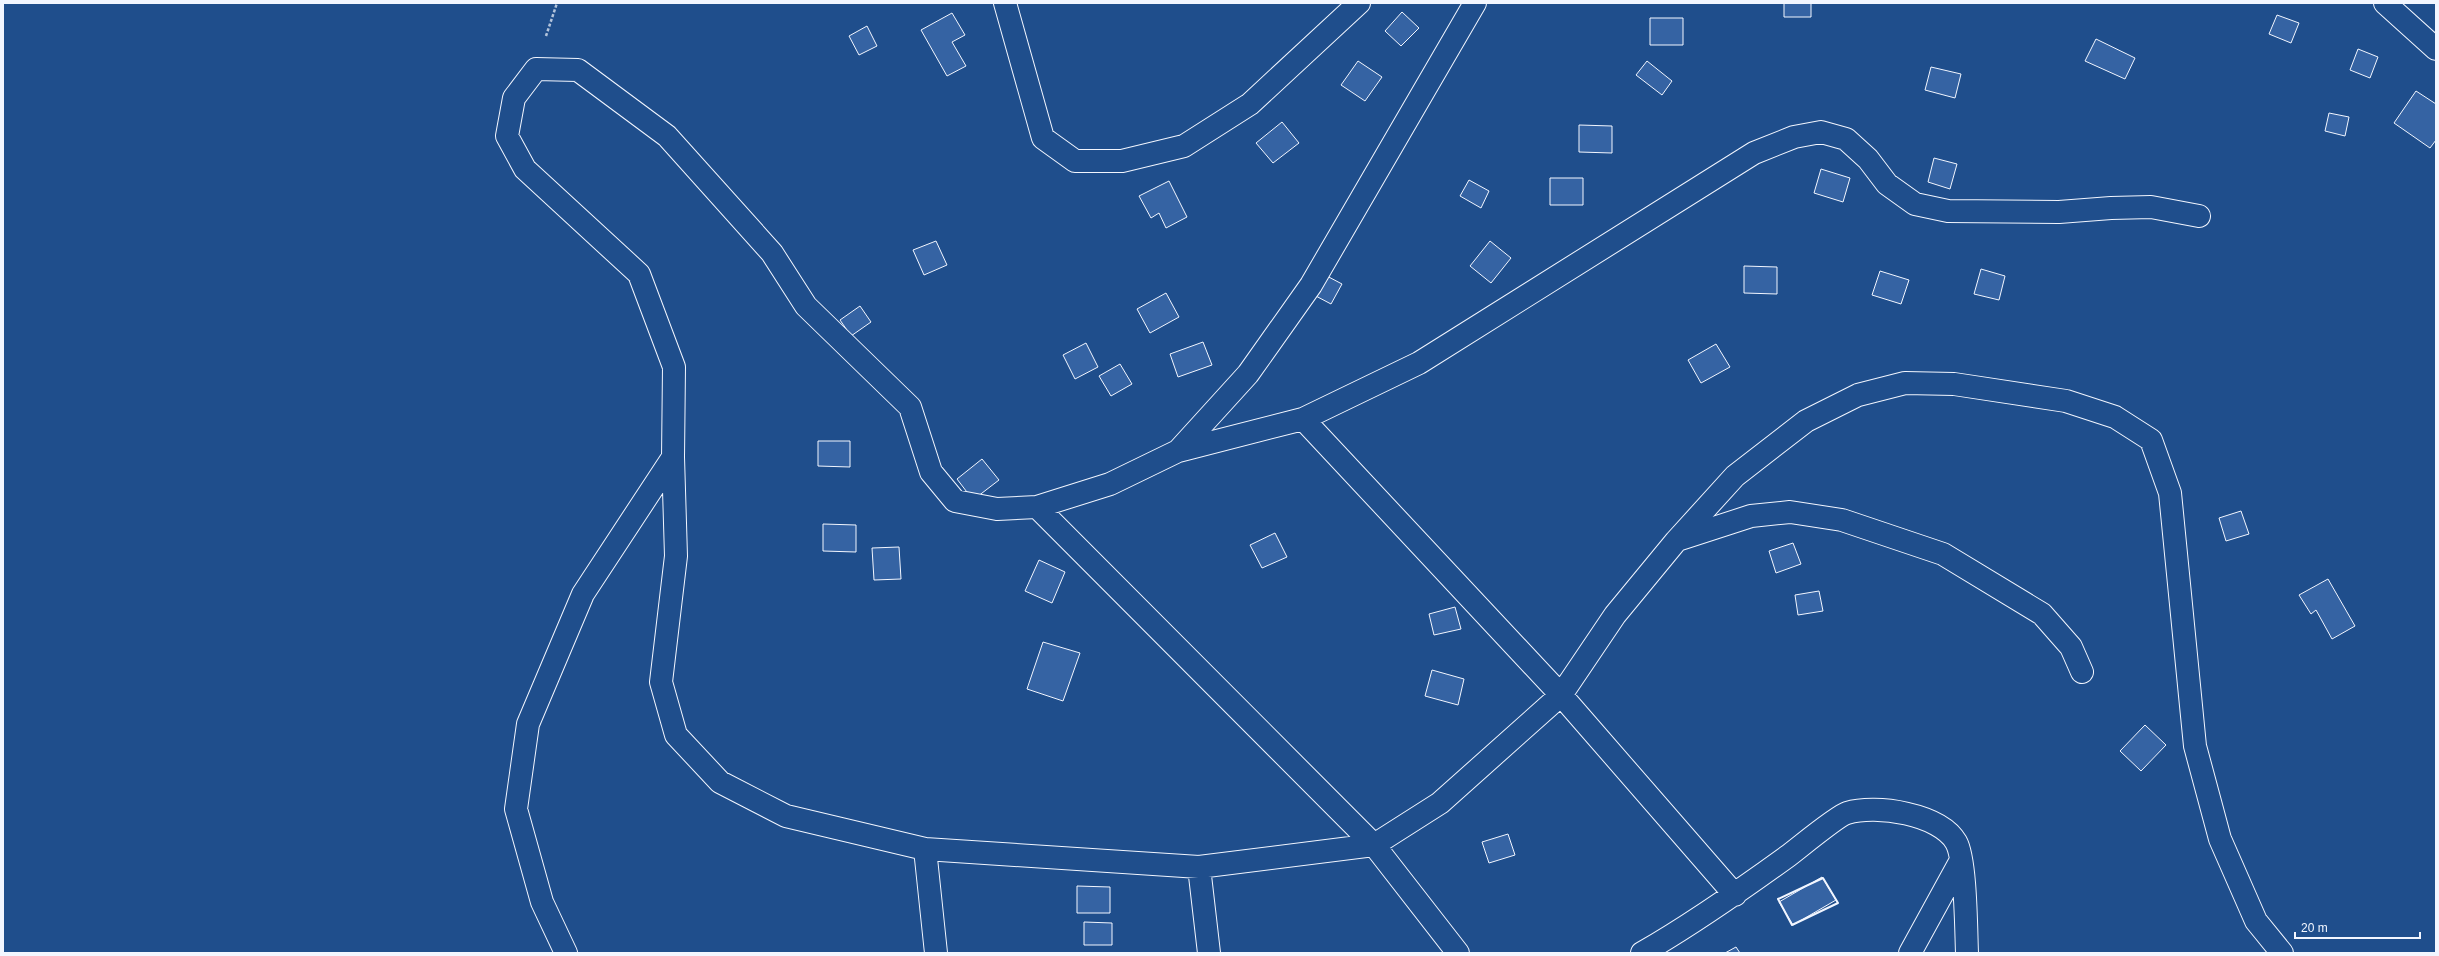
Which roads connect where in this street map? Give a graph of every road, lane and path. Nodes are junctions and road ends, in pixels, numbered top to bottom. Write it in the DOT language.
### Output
graph roads {
  1 [pos="1005,3"];
  2 [pos="1359,3"];
  3 [pos="1475,3"];
  4 [pos="2385,3"];
  5 [pos="2436,49"];
  6 [pos="2199,216"];
  7 [pos="1303,419"];
  8 [pos="1178,451"];
  9 [pos="673,457"];
  10 [pos="1037,507"];
  11 [pos="1676,541"];
  12 [pos="2082,672"];
  13 [pos="1560,695"];
  14 [pos="1374,844"];
  15 [pos="925,849"];
  16 [pos="1961,860"];
  17 [pos="1199,867"];
  18 [pos="1735,895"];
  19 [pos="566,953"];
  20 [pos="936,953"];
  21 [pos="1209,953"];
  22 [pos="1458,953"];
  23 [pos="1642,953"];
  24 [pos="1910,953"];
  25 [pos="1967,953"];
  26 [pos="2282,953"];
  1 -- 2 [label="street"];
  3 -- 8 [label="street"];
  4 -- 5 [label="street"];
  6 -- 7 [label="street"];
  7 -- 8 [label="street"];
  7 -- 13 [label="street"];
  8 -- 10 [label="street"];
  9 -- 10 [label="street"];
  9 -- 15 [label="street"];
  9 -- 19 [label="street"];
  10 -- 14 [label="street"];
  11 -- 12 [label="street"];
  11 -- 13 [label="street"];
  11 -- 26 [label="street"];
  13 -- 14 [label="street"];
  13 -- 18 [label="street"];
  14 -- 17 [label="street"];
  14 -- 22 [label="street"];
  15 -- 17 [label="street"];
  15 -- 20 [label="street"];
  16 -- 18 [label="street"];
  16 -- 24 [label="street"];
  16 -- 25 [label="street"];
  17 -- 21 [label="street"];
  18 -- 23 [label="street"];
}
